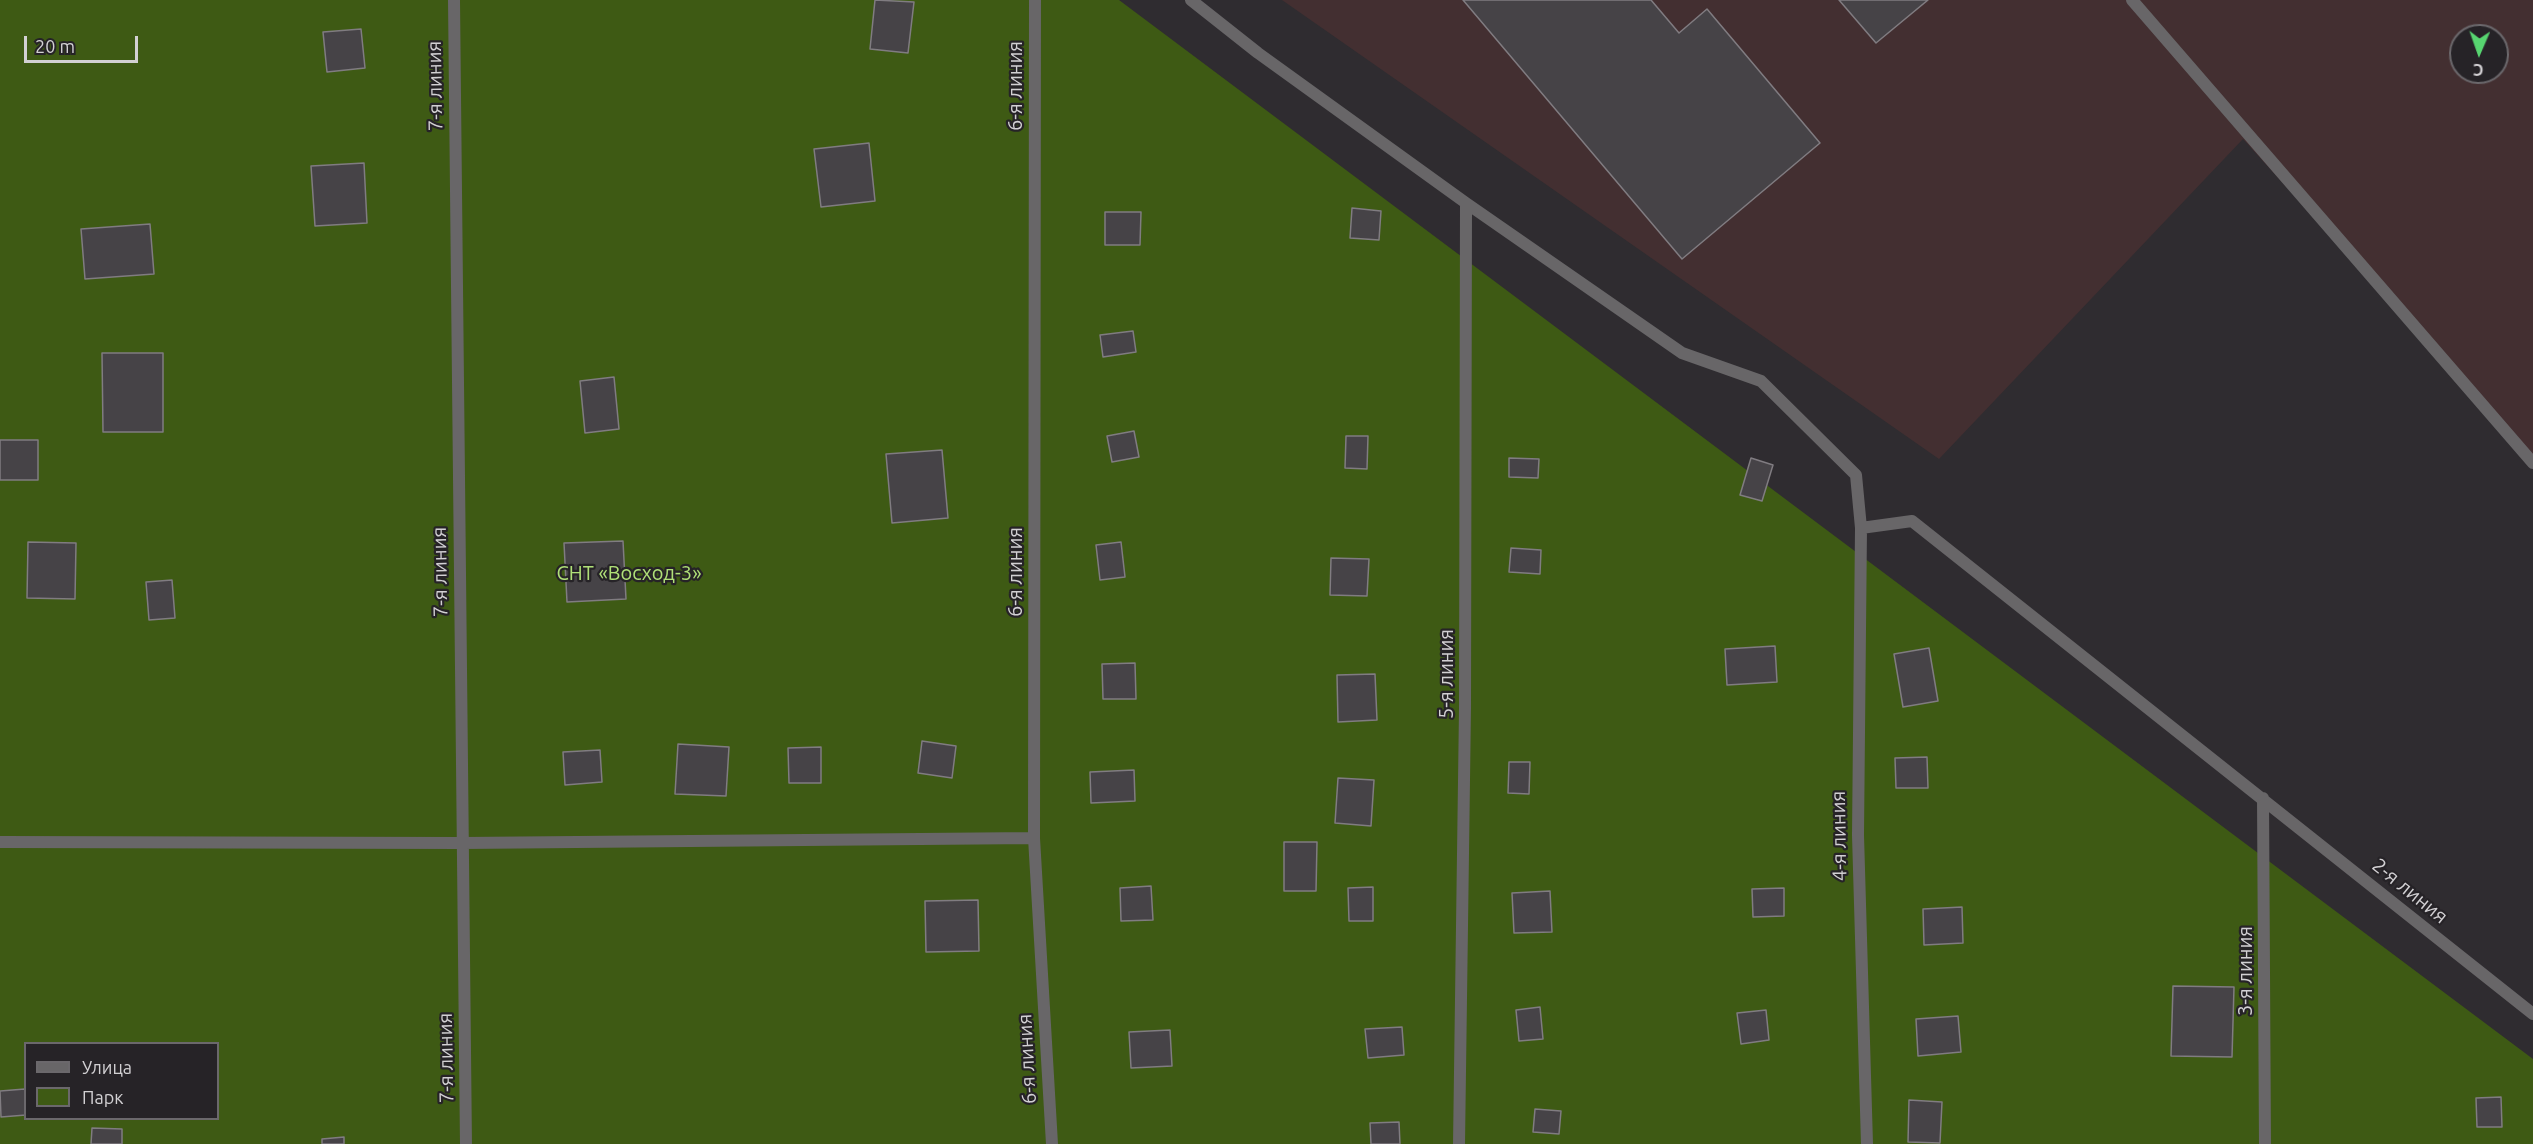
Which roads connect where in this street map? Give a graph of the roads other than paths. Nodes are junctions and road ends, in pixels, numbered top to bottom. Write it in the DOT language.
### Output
graph roads {
  1 [pos="454,0"];
  2 [pos="1035,0"];
  3 [pos="1191,0"];
  4 [pos="2132,0"];
  5 [pos="1466,203"];
  6 [pos="2533,463"];
  7 [pos="1861,528"];
  8 [pos="2263,798"];
  9 [pos="1034,838"];
  10 [pos="0,842"];
  11 [pos="463,843"];
  12 [pos="2533,1014"];
  13 [pos="466,1144"];
  14 [pos="1052,1144"];
  15 [pos="1459,1144"];
  16 [pos="1867,1144"];
  17 [pos="2265,1144"];
  1 -- 11 [label="street, 7-я линия"];
  2 -- 9 [label="street, 6-я линия"];
  3 -- 5 [label="street, 4-я линия"];
  4 -- 6 [label="street"];
  5 -- 7 [label="street, 4-я линия"];
  5 -- 15 [label="street, 5-я линия"];
  7 -- 8 [label="street, 2-я линия"];
  7 -- 16 [label="street, 4-я линия"];
  8 -- 12 [label="street, 2-я линия"];
  8 -- 17 [label="street, 3-я линия"];
  9 -- 11 [label="street"];
  9 -- 14 [label="street, 6-я линия"];
  10 -- 11 [label="street"];
  11 -- 13 [label="street, 7-я линия"];
}
